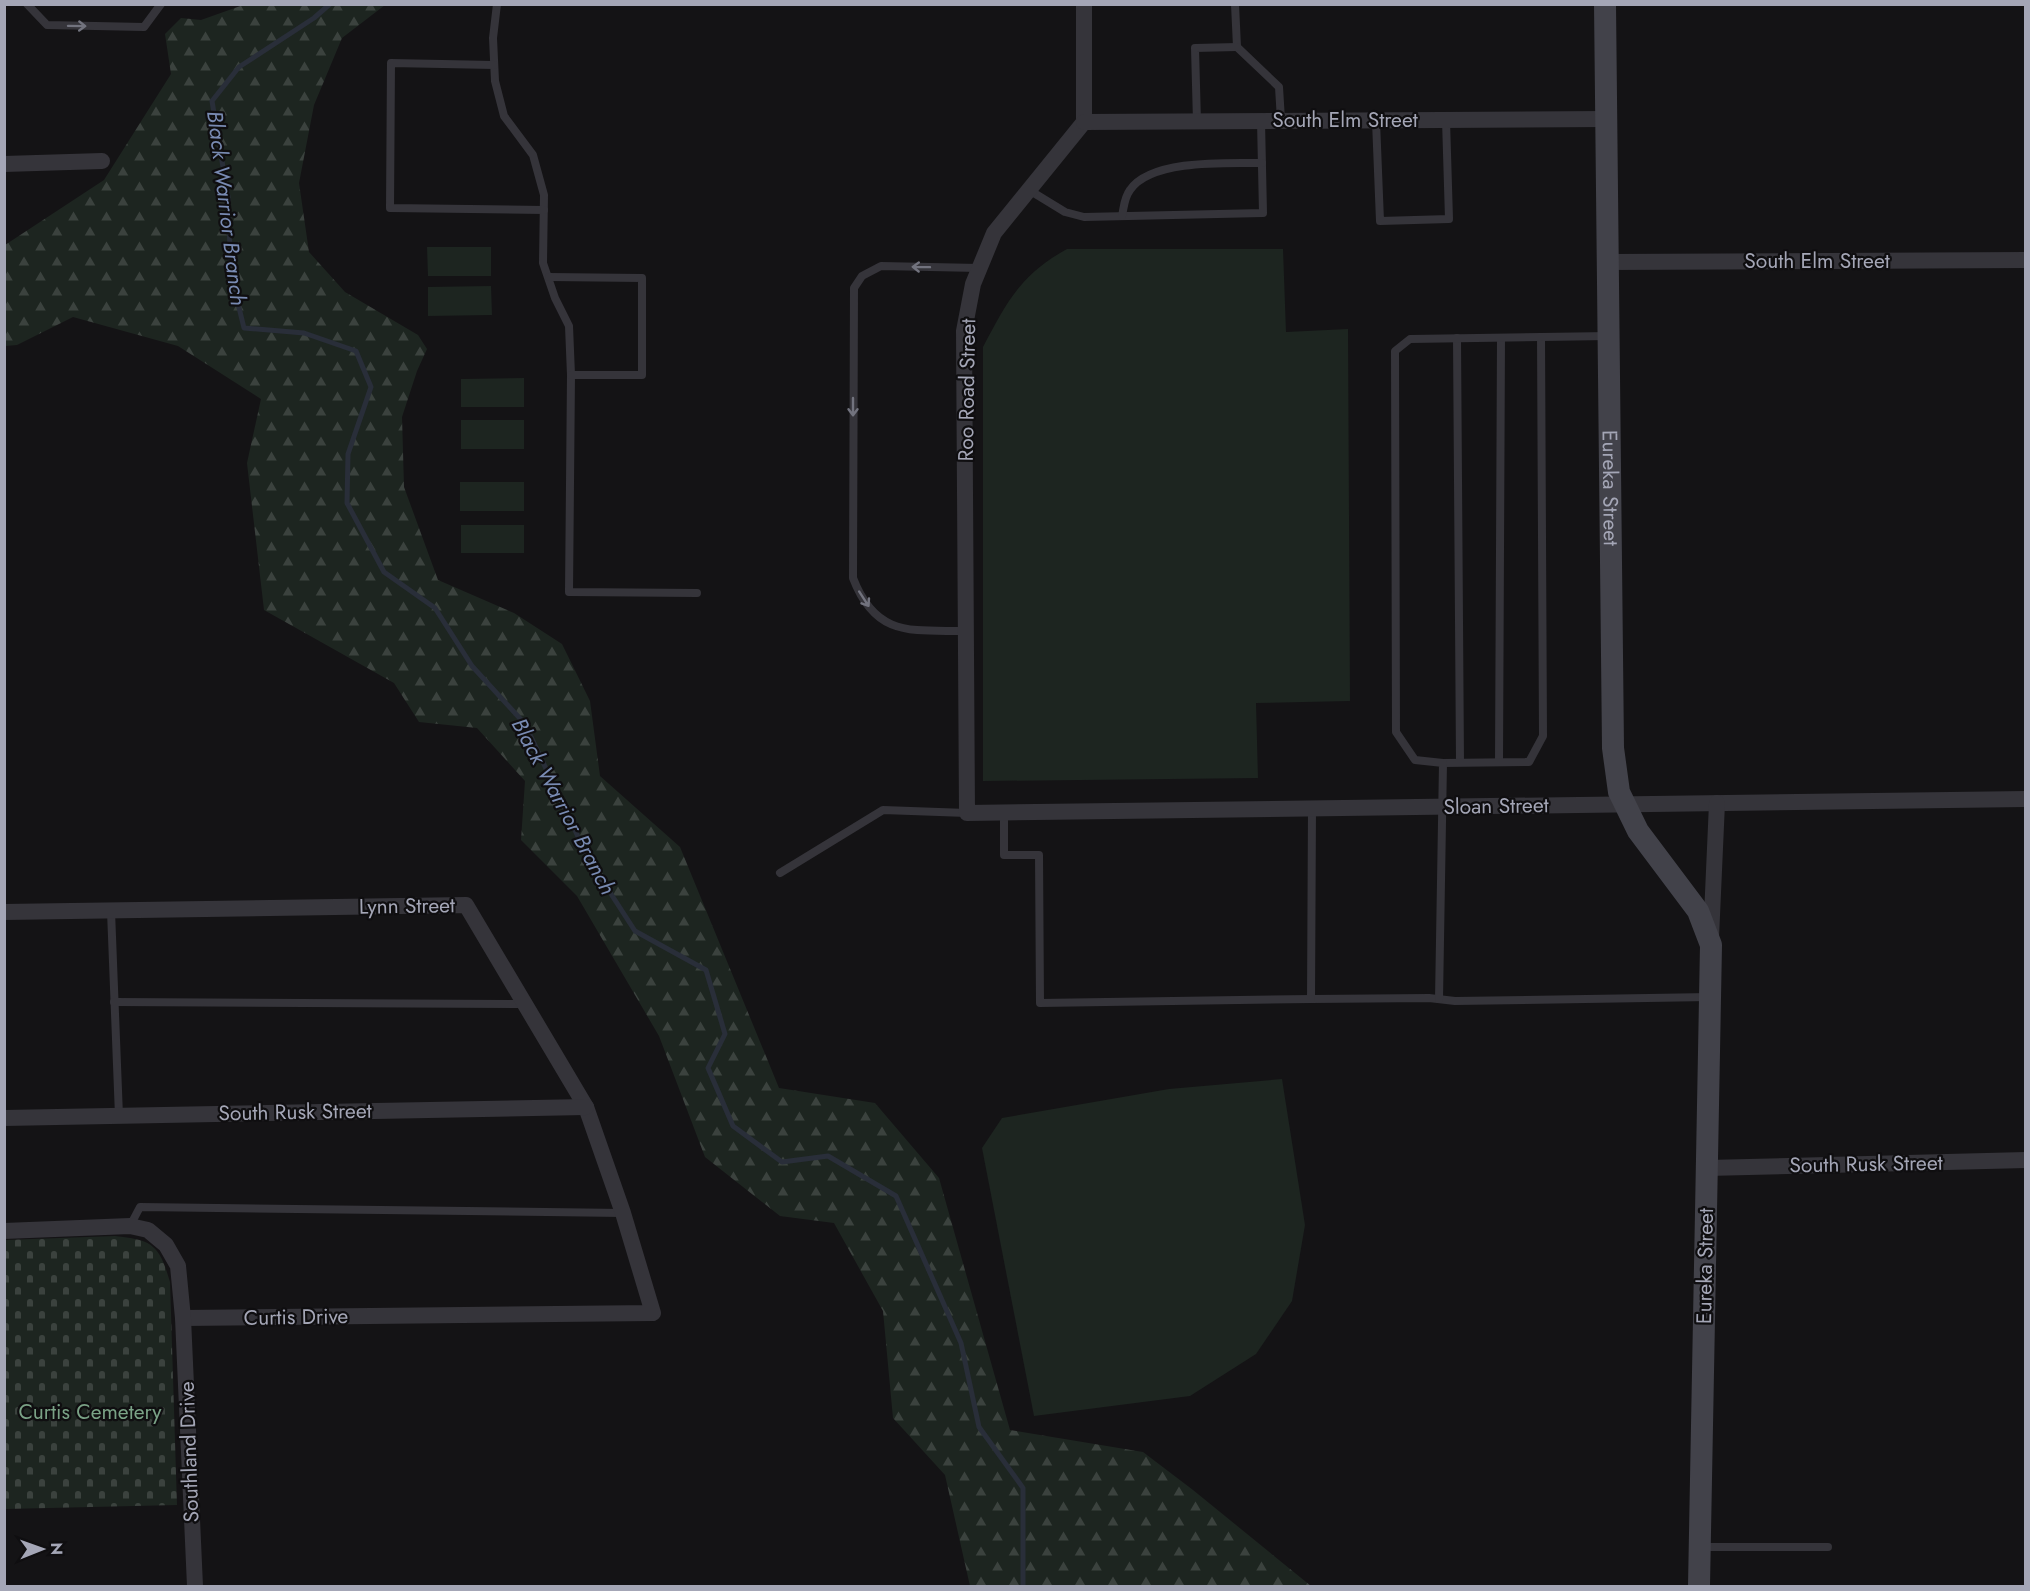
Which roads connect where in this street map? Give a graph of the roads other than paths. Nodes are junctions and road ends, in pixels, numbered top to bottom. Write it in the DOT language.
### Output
graph roads {
  1 [pos="27,4"];
  2 [pos="161,4"];
  3 [pos="497,4"];
  4 [pos="1084,4"];
  5 [pos="1235,4"];
  6 [pos="1605,4"];
  7 [pos="1236,47"];
  8 [pos="494,65"];
  9 [pos="1606,119"];
  10 [pos="1281,120"];
  11 [pos="1446,120"];
  12 [pos="1261,121"];
  13 [pos="1376,121"];
  14 [pos="1084,122"];
  15 [pos="1197,122"];
  16 [pos="102,161"];
  17 [pos="1262,163"];
  18 [pos="4,164"];
  19 [pos="1029,190"];
  20 [pos="544,210"];
  21 [pos="1122,216"];
  22 [pos="2025,260"];
  23 [pos="1609,262"];
  24 [pos="979,268"];
  25 [pos="549,277"];
  26 [pos="1609,336"];
  27 [pos="1541,337"];
  28 [pos="1457,338"];
  29 [pos="1501,338"];
  30 [pos="571,375"];
  31 [pos="697,593"];
  32 [pos="966,631"];
  33 [pos="1443,762"];
  34 [pos="1460,762"];
  35 [pos="1499,762"];
  36 [pos="2025,799"];
  37 [pos="1717,803"];
  38 [pos="1625,804"];
  39 [pos="1443,807"];
  40 [pos="1312,808"];
  41 [pos="1004,812"];
  42 [pos="967,813"];
  43 [pos="780,873"];
  44 [pos="111,911"];
  45 [pos="4,912"];
  46 [pos="1711,945"];
  47 [pos="1711,997"];
  48 [pos="1311,999"];
  49 [pos="1439,999"];
  50 [pos="114,1002"];
  51 [pos="525,1004"];
  52 [pos="586,1107"];
  53 [pos="119,1116"];
  54 [pos="4,1118"];
  55 [pos="2025,1160"];
  56 [pos="1707,1168"];
  57 [pos="623,1213"];
  58 [pos="130,1226"];
  59 [pos="4,1231"];
  60 [pos="653,1313"];
  61 [pos="183,1318"];
  62 [pos="1699,1547"];
  63 [pos="1828,1547"];
  64 [pos="195,1587"];
  65 [pos="1699,1587"];
  1 -- 2 [label="lane, one-way"];
  3 -- 8 [label="lane"];
  4 -- 14 [label="street"];
  5 -- 7 [label="lane"];
  6 -- 9 [label="street, Eureka Street"];
  7 -- 10 [label="lane"];
  7 -- 15 [label="lane"];
  8 -- 20 [label="lane"];
  8 -- 20 [label="lane"];
  9 -- 11 [label="street, South Elm Street"];
  9 -- 23 [label="street, Eureka Street"];
  10 -- 12 [label="street, South Elm Street"];
  10 -- 13 [label="street, South Elm Street"];
  11 -- 13 [label="street, South Elm Street"];
  11 -- 13 [label="lane"];
  12 -- 15 [label="street, South Elm Street"];
  12 -- 17 [label="lane"];
  14 -- 15 [label="street, South Elm Street"];
  14 -- 19 [label="street, Roo Road Street"];
  16 -- 18 [label="street"];
  17 -- 21 [label="lane"];
  17 -- 21 [label="lane"];
  19 -- 21 [label="lane"];
  19 -- 24 [label="street, Roo Road Street"];
  20 -- 25 [label="lane"];
  22 -- 23 [label="street, South Elm Street"];
  23 -- 26 [label="street, Eureka Street"];
  24 -- 32 [label="street, Roo Road Street"];
  24 -- 32 [label="lane, one-way"];
  25 -- 30 [label="lane"];
  25 -- 30 [label="lane"];
  26 -- 27 [label="lane"];
  26 -- 38 [label="street, Eureka Street"];
  27 -- 29 [label="lane"];
  27 -- 35 [label="lane"];
  28 -- 29 [label="lane"];
  28 -- 33 [label="lane"];
  28 -- 34 [label="lane"];
  29 -- 35 [label="lane"];
  30 -- 31 [label="lane"];
  32 -- 42 [label="street, Roo Road Street"];
  33 -- 34 [label="lane"];
  33 -- 39 [label="lane"];
  34 -- 35 [label="lane"];
  36 -- 37 [label="street, Sloan Street"];
  37 -- 38 [label="street, Sloan Street"];
  37 -- 46 [label="street, Eureka Street"];
  38 -- 39 [label="street, Sloan Street"];
  38 -- 46 [label="street, Eureka Street"];
  39 -- 40 [label="street, Sloan Street"];
  39 -- 49 [label="lane"];
  40 -- 41 [label="street, Sloan Street"];
  40 -- 48 [label="lane"];
  41 -- 42 [label="street, Sloan Street"];
  41 -- 48 [label="lane"];
  42 -- 43 [label="lane"];
  44 -- 45 [label="street, Lynn Street"];
  44 -- 50 [label="lane"];
  44 -- 51 [label="street, Lynn Street"];
  46 -- 47 [label="street, Eureka Street"];
  47 -- 49 [label="lane"];
  47 -- 56 [label="street, Eureka Street"];
  48 -- 49 [label="lane"];
  50 -- 51 [label="lane"];
  50 -- 53 [label="lane"];
  51 -- 52 [label="street, Lynn Street"];
  52 -- 53 [label="street, South Rusk Street"];
  52 -- 57 [label="street, Lynn Street"];
  53 -- 54 [label="street, South Rusk Street"];
  55 -- 56 [label="street, South Rusk Street"];
  56 -- 62 [label="street, Eureka Street"];
  57 -- 58 [label="lane"];
  57 -- 60 [label="street, Lynn Street"];
  58 -- 59 [label="street"];
  58 -- 61 [label="street"];
  60 -- 61 [label="street, Curtis Drive"];
  61 -- 64 [label="street, Southland Drive"];
  62 -- 63 [label="lane"];
  62 -- 65 [label="street, Eureka Street"];
}
